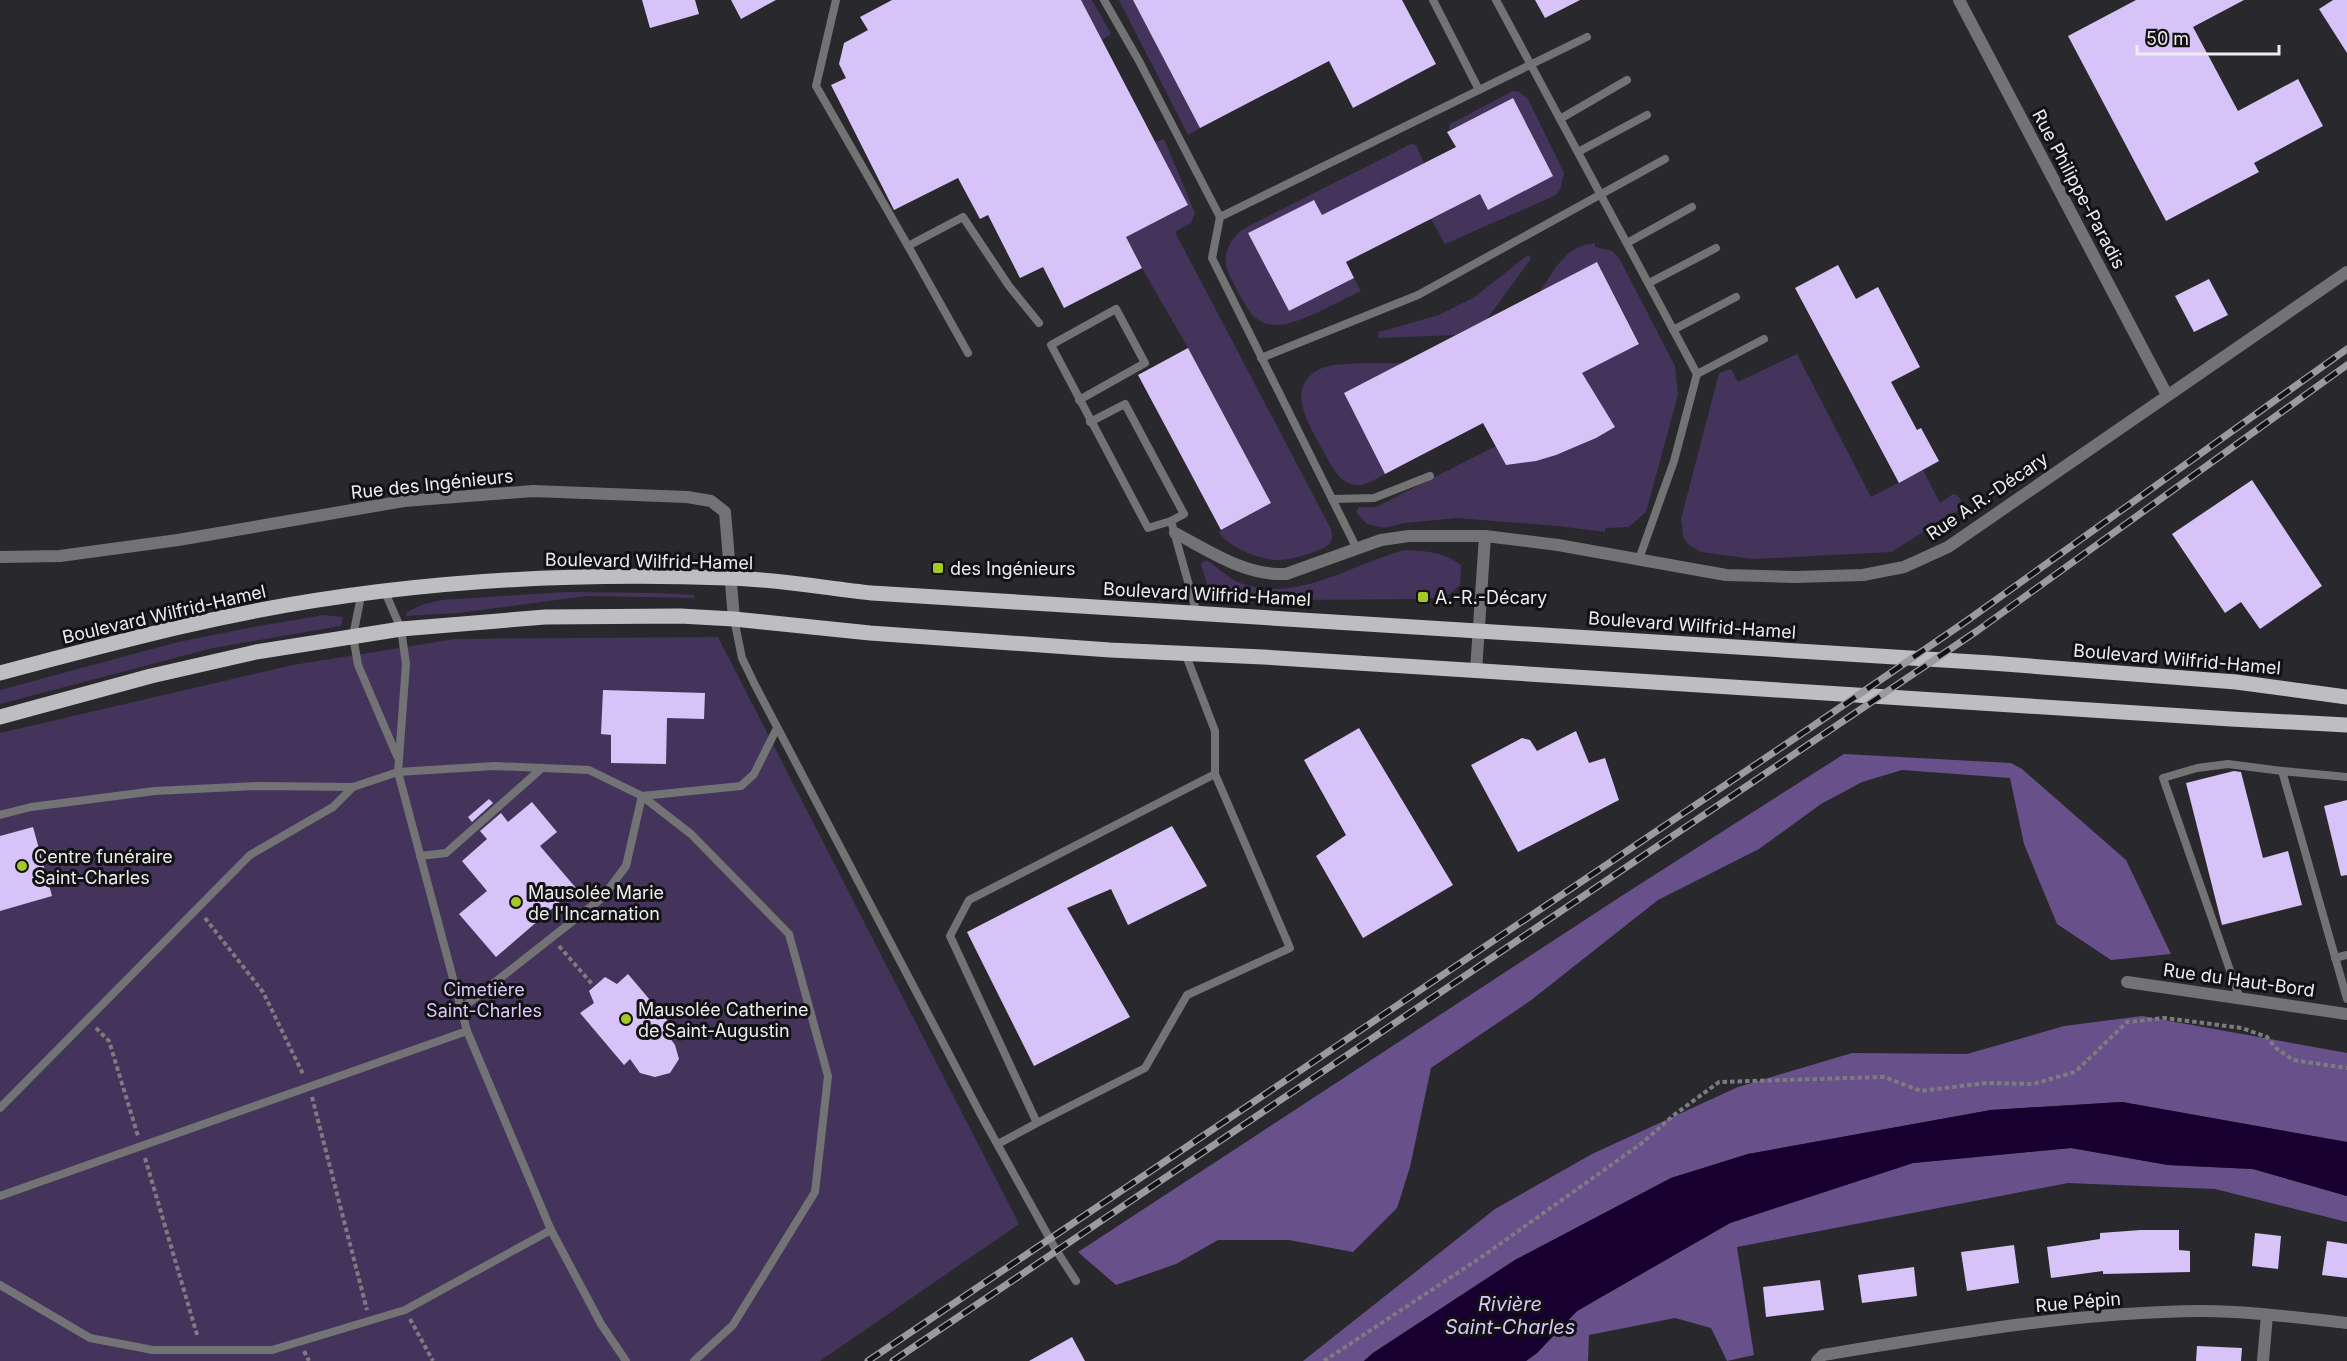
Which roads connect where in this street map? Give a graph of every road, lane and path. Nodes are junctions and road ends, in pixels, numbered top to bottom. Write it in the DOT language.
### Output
graph roads {
  1 [pos="836,0"];
  2 [pos="1104,0"];
  3 [pos="1433,0"];
  4 [pos="1496,0"];
  5 [pos="1959,0"];
  6 [pos="1587,37"];
  7 [pos="1531,66"];
  8 [pos="1627,80"];
  9 [pos="1479,90"];
  10 [pos="1647,115"];
  11 [pos="1560,119"];
  12 [pos="1578,152"];
  13 [pos="1665,159"];
  14 [pos="1600,195"];
  15 [pos="1692,207"];
  16 [pos="1220,218"];
  17 [pos="1627,243"];
  18 [pos="908,246"];
  19 [pos="1716,248"];
  20 [pos="2347,272"];
  21 [pos="1649,283"];
  22 [pos="1736,297"];
  23 [pos="1039,323"];
  24 [pos="1673,330"];
  25 [pos="1764,339"];
  26 [pos="968,353"];
  27 [pos="1261,358"];
  28 [pos="1697,374"];
  29 [pos="2167,395"];
  30 [pos="1078,400"];
  31 [pos="1090,422"];
  32 [pos="1430,476"];
  33 [pos="1332,499"];
  34 [pos="1173,527"];
  35 [pos="1485,536"];
  36 [pos="1356,549"];
  37 [pos="0,557"];
  38 [pos="1639,560"];
  39 [pos="731,578"];
  40 [pos="385,592"];
  41 [pos="361,596"];
  42 [pos="1197,614"];
  43 [pos="734,619"];
  44 [pos="401,629"];
  45 [pos="1479,630"];
  46 [pos="353,636"];
  47 [pos="1185,653"];
  48 [pos="1476,671"];
  49 [pos="0,673"];
  50 [pos="2347,697"];
  51 [pos="0,717"];
  52 [pos="2347,725"];
  53 [pos="777,728"];
  54 [pos="398,758"];
  55 [pos="542,768"];
  56 [pos="2282,771"];
  57 [pos="399,772"];
  58 [pos="1215,774"];
  59 [pos="2347,777"];
  60 [pos="353,787"];
  61 [pos="642,796"];
  62 [pos="0,815"];
  63 [pos="420,856"];
  64 [pos="198,908"];
  65 [pos="552,937"];
  66 [pos="2347,955"];
  67 [pos="2335,958"];
  68 [pos="2127,982"];
  69 [pos="592,984"];
  70 [pos="2240,999"];
  71 [pos="2347,999"];
  72 [pos="461,1010"];
  73 [pos="2347,1014"];
  74 [pos="87,1019"];
  75 [pos="467,1031"];
  76 [pos="2347,1068"];
  77 [pos="309,1086"];
  78 [pos="0,1108"];
  79 [pos="1037,1123"];
  80 [pos="998,1144"];
  81 [pos="141,1146"];
  82 [pos="0,1196"];
  83 [pos="551,1230"];
  84 [pos="1076,1281"];
  85 [pos="0,1285"];
  86 [pos="405,1311"];
  87 [pos="2267,1315"];
  88 [pos="370,1321"];
  89 [pos="2347,1323"];
  90 [pos="202,1350"];
  91 [pos="433,1361"];
  92 [pos="626,1361"];
  93 [pos="694,1361"];
  94 [pos="1324,1361"];
  95 [pos="1817,1361"];
  96 [pos="2263,1361"];
  1 -- 18 [label="lane"];
  2 -- 16 [label="lane"];
  3 -- 9 [label="lane"];
  4 -- 7 [label="lane"];
  5 -- 29 [label="street, Rue Philippe-Paradis"];
  6 -- 7 [label="lane"];
  7 -- 9 [label="lane"];
  7 -- 11 [label="lane"];
  8 -- 11 [label="lane"];
  9 -- 16 [label="lane"];
  10 -- 12 [label="lane"];
  11 -- 12 [label="lane"];
  12 -- 14 [label="lane"];
  13 -- 14 [label="lane"];
  14 -- 17 [label="lane"];
  14 -- 27 [label="lane"];
  15 -- 17 [label="lane"];
  16 -- 27 [label="lane"];
  17 -- 21 [label="lane"];
  18 -- 23 [label="lane"];
  18 -- 26 [label="lane"];
  19 -- 21 [label="lane"];
  20 -- 29 [label="street, Rue A.R.-Décary"];
  21 -- 24 [label="lane"];
  22 -- 24 [label="lane"];
  24 -- 28 [label="lane"];
  25 -- 28 [label="lane"];
  27 -- 33 [label="lane"];
  28 -- 38 [label="lane"];
  29 -- 38 [label="street, Rue A.R.-Décary"];
  30 -- 30 [label="lane"];
  30 -- 31 [label="lane"];
  31 -- 34 [label="lane"];
  31 -- 34 [label="lane"];
  32 -- 33 [label="lane"];
  33 -- 36 [label="lane"];
  34 -- 36 [label="street, Rue A.R.-Décary"];
  34 -- 42 [label="lane"];
  35 -- 36 [label="street, Rue A.R.-Décary"];
  35 -- 38 [label="street, Rue A.R.-Décary"];
  35 -- 45 [label="street"];
  37 -- 39 [label="street, Rue des Ingénieurs"];
  39 -- 40 [label="main road, Boulevard Wilfrid-Hamel"];
  39 -- 42 [label="main road, Boulevard Wilfrid-Hamel"];
  39 -- 43 [label="street, Rue des Ingénieurs"];
  40 -- 41 [label="main road, Boulevard Wilfrid-Hamel"];
  40 -- 44 [label="lane"];
  41 -- 46 [label="lane"];
  41 -- 49 [label="main road, Boulevard Wilfrid-Hamel"];
  42 -- 45 [label="main road, Boulevard Wilfrid-Hamel"];
  43 -- 44 [label="main road"];
  43 -- 47 [label="main road"];
  43 -- 53 [label="lane"];
  44 -- 46 [label="main road"];
  44 -- 54 [label="lane"];
  45 -- 48 [label="street"];
  45 -- 50 [label="main road, Boulevard Wilfrid-Hamel"];
  46 -- 51 [label="main road"];
  46 -- 54 [label="lane"];
  47 -- 48 [label="main road"];
  47 -- 58 [label="lane"];
  48 -- 52 [label="main road"];
  53 -- 61 [label="lane"];
  53 -- 80 [label="lane"];
  54 -- 57 [label="lane"];
  55 -- 57 [label="lane"];
  55 -- 61 [label="lane"];
  55 -- 63 [label="lane"];
  56 -- 59 [label="lane"];
  56 -- 67 [label="lane"];
  56 -- 70 [label="lane"];
  57 -- 60 [label="lane"];
  57 -- 63 [label="lane"];
  58 -- 79 [label="lane"];
  58 -- 79 [label="lane"];
  60 -- 62 [label="lane"];
  60 -- 64 [label="lane"];
  61 -- 65 [label="lane"];
  61 -- 93 [label="lane"];
  63 -- 72 [label="lane"];
  64 -- 74 [label="lane"];
  64 -- 77 [label="path"];
  65 -- 69 [label="path"];
  65 -- 72 [label="lane"];
  66 -- 67 [label="lane"];
  67 -- 71 [label="lane"];
  68 -- 70 [label="street, Rue du Haut-Bord"];
  70 -- 73 [label="street, Rue du Haut-Bord"];
  72 -- 75 [label="lane"];
  74 -- 78 [label="lane"];
  74 -- 81 [label="path"];
  75 -- 77 [label="lane"];
  75 -- 83 [label="lane"];
  76 -- 94 [label="path"];
  77 -- 81 [label="lane"];
  77 -- 88 [label="path"];
  79 -- 80 [label="lane"];
  80 -- 84 [label="lane"];
  81 -- 82 [label="lane"];
  81 -- 90 [label="path"];
  83 -- 86 [label="lane"];
  83 -- 92 [label="lane"];
  85 -- 90 [label="lane"];
  86 -- 88 [label="lane"];
  86 -- 91 [label="path"];
  87 -- 89 [label="street, Rue Pépin"];
  87 -- 95 [label="street, Rue Pépin"];
  87 -- 96 [label="street"];
  88 -- 90 [label="lane"];
}
